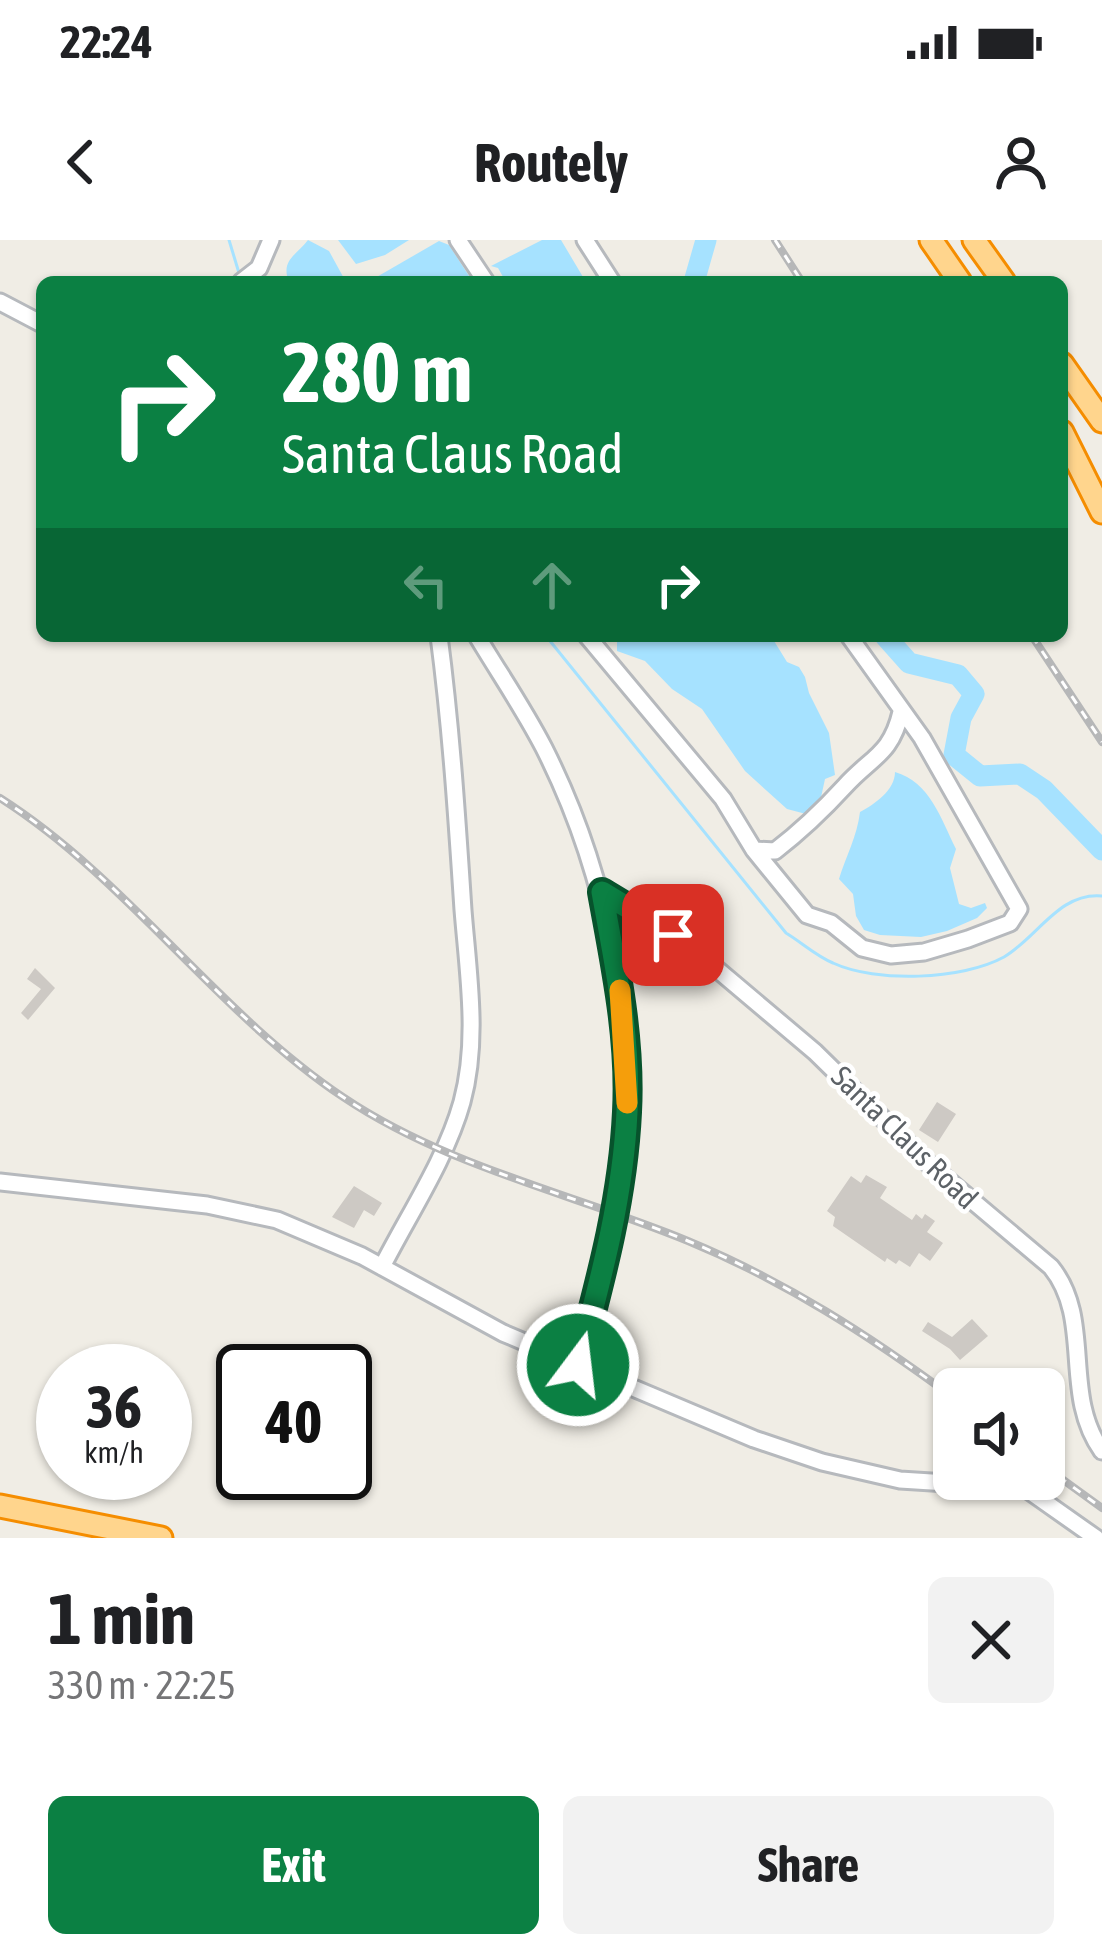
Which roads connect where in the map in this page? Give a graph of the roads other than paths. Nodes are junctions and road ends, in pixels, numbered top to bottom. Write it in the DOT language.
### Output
graph roads {
  1 [pos="272,240"];
  2 [pos="458,240"];
  3 [pos="585,240"];
  4 [pos="931,240"];
  5 [pos="974,240"];
  6 [pos="259,268"];
  7 [pos="249,276"];
  8 [pos="266,276"];
  9 [pos="482,276"];
  10 [pos="608,276"];
  11 [pos="957,276"];
  12 [pos="1000,276"];
  13 [pos="0,302"];
  14 [pos="36,321"];
  15 [pos="1068,373"];
  16 [pos="1102,421"];
  17 [pos="1068,444"];
  18 [pos="1102,512"];
  19 [pos="440,642"];
  20 [pos="481,642"];
  21 [pos="592,642"];
  22 [pos="853,642"];
  23 [pos="901,712"];
  24 [pos="754,850"];
  25 [pos="602,892"];
  26 [pos="0,1182"];
  27 [pos="382,1267"];
  28 [pos="578,1365"];
  29 [pos="1102,1450"];
  30 [pos="0,1506"];
  31 [pos="161,1538"];
  32 [pos="1096,1538"];
  1 -- 6 [label="street"];
  2 -- 9 [label="street"];
  3 -- 10 [label="street"];
  4 -- 11 [label="highway"];
  5 -- 12 [label="highway"];
  6 -- 7 [label="street"];
  6 -- 8 [label="street"];
  13 -- 14 [label="street"];
  15 -- 16 [label="highway"];
  17 -- 18 [label="highway"];
  19 -- 27 [label="street"];
  20 -- 25 [label="street"];
  21 -- 24 [label="street"];
  22 -- 23 [label="street"];
  23 -- 24 [label="street"];
  23 -- 24 [label="street"];
  25 -- 28 [label="street, bridge"];
  25 -- 29 [label="street, Santa Claus Road"];
  26 -- 27 [label="street"];
  27 -- 28 [label="street"];
  28 -- 32 [label="street"];
  30 -- 31 [label="highway"];
}
